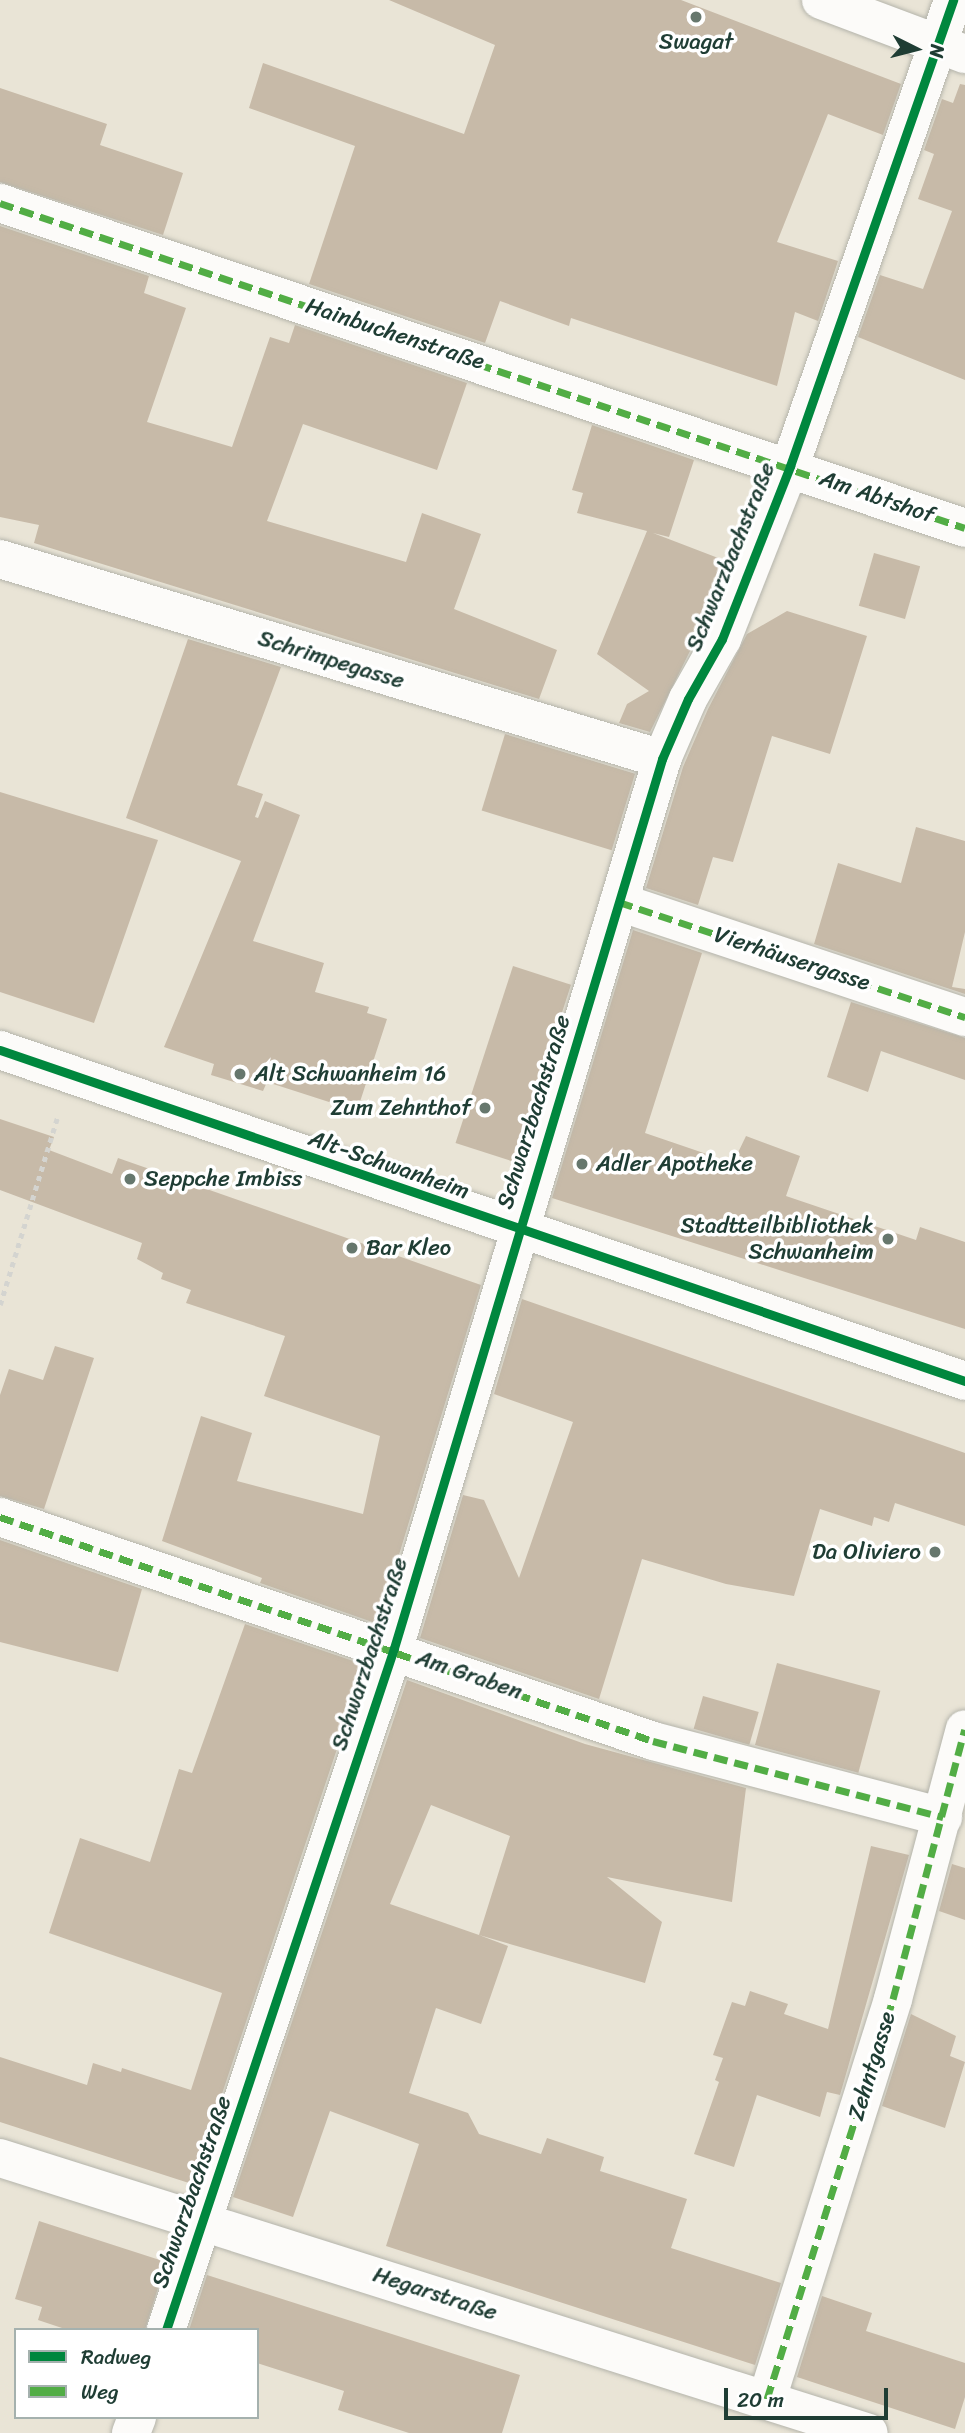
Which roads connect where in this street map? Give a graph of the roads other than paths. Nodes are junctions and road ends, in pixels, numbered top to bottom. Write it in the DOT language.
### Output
graph roads {
  1 [pos="821,0"];
  2 [pos="953,0"];
  3 [pos="951,48"];
  4 [pos="0,203"];
  5 [pos="790,466"];
  6 [pos="965,528"];
  7 [pos="0,559"];
  8 [pos="662,759"];
  9 [pos="619,902"];
  10 [pos="965,1017"];
  11 [pos="0,1049"];
  12 [pos="518,1230"];
  13 [pos="965,1381"];
  14 [pos="0,1517"];
  15 [pos="394,1648"];
  16 [pos="965,1729"];
  17 [pos="943,1817"];
  18 [pos="0,2158"];
  19 [pos="204,2221"];
  20 [pos="167,2328"];
  21 [pos="767,2399"];
  22 [pos="869,2433"];
  1 -- 3 [label="street"];
  2 -- 3 [label="street, Schwarzbachstraße"];
  3 -- 5 [label="street, Schwarzbachstraße"];
  4 -- 5 [label="street, Hainbuchenstraße"];
  5 -- 6 [label="street, Am Abtshof"];
  5 -- 8 [label="street, Schwarzbachstraße"];
  7 -- 8 [label="street, Schrimpegasse"];
  8 -- 9 [label="street, Schwarzbachstraße"];
  9 -- 10 [label="street, Vierhäusergasse"];
  9 -- 12 [label="street, Schwarzbachstraße"];
  11 -- 12 [label="street, Alt-Schwanheim"];
  12 -- 13 [label="street, Alt-Schwanheim"];
  12 -- 15 [label="street, Schwarzbachstraße"];
  14 -- 15 [label="street, Am Graben"];
  15 -- 17 [label="street, Am Graben"];
  15 -- 19 [label="street, Schwarzbachstraße"];
  16 -- 17 [label="street, Zehntgasse"];
  17 -- 21 [label="street, Zehntgasse"];
  18 -- 19 [label="street, Hegarstraße"];
  19 -- 20 [label="street, Schwarzbachstraße"];
  19 -- 21 [label="street, Hegarstraße"];
  21 -- 22 [label="street, Hegarstraße"];
}
